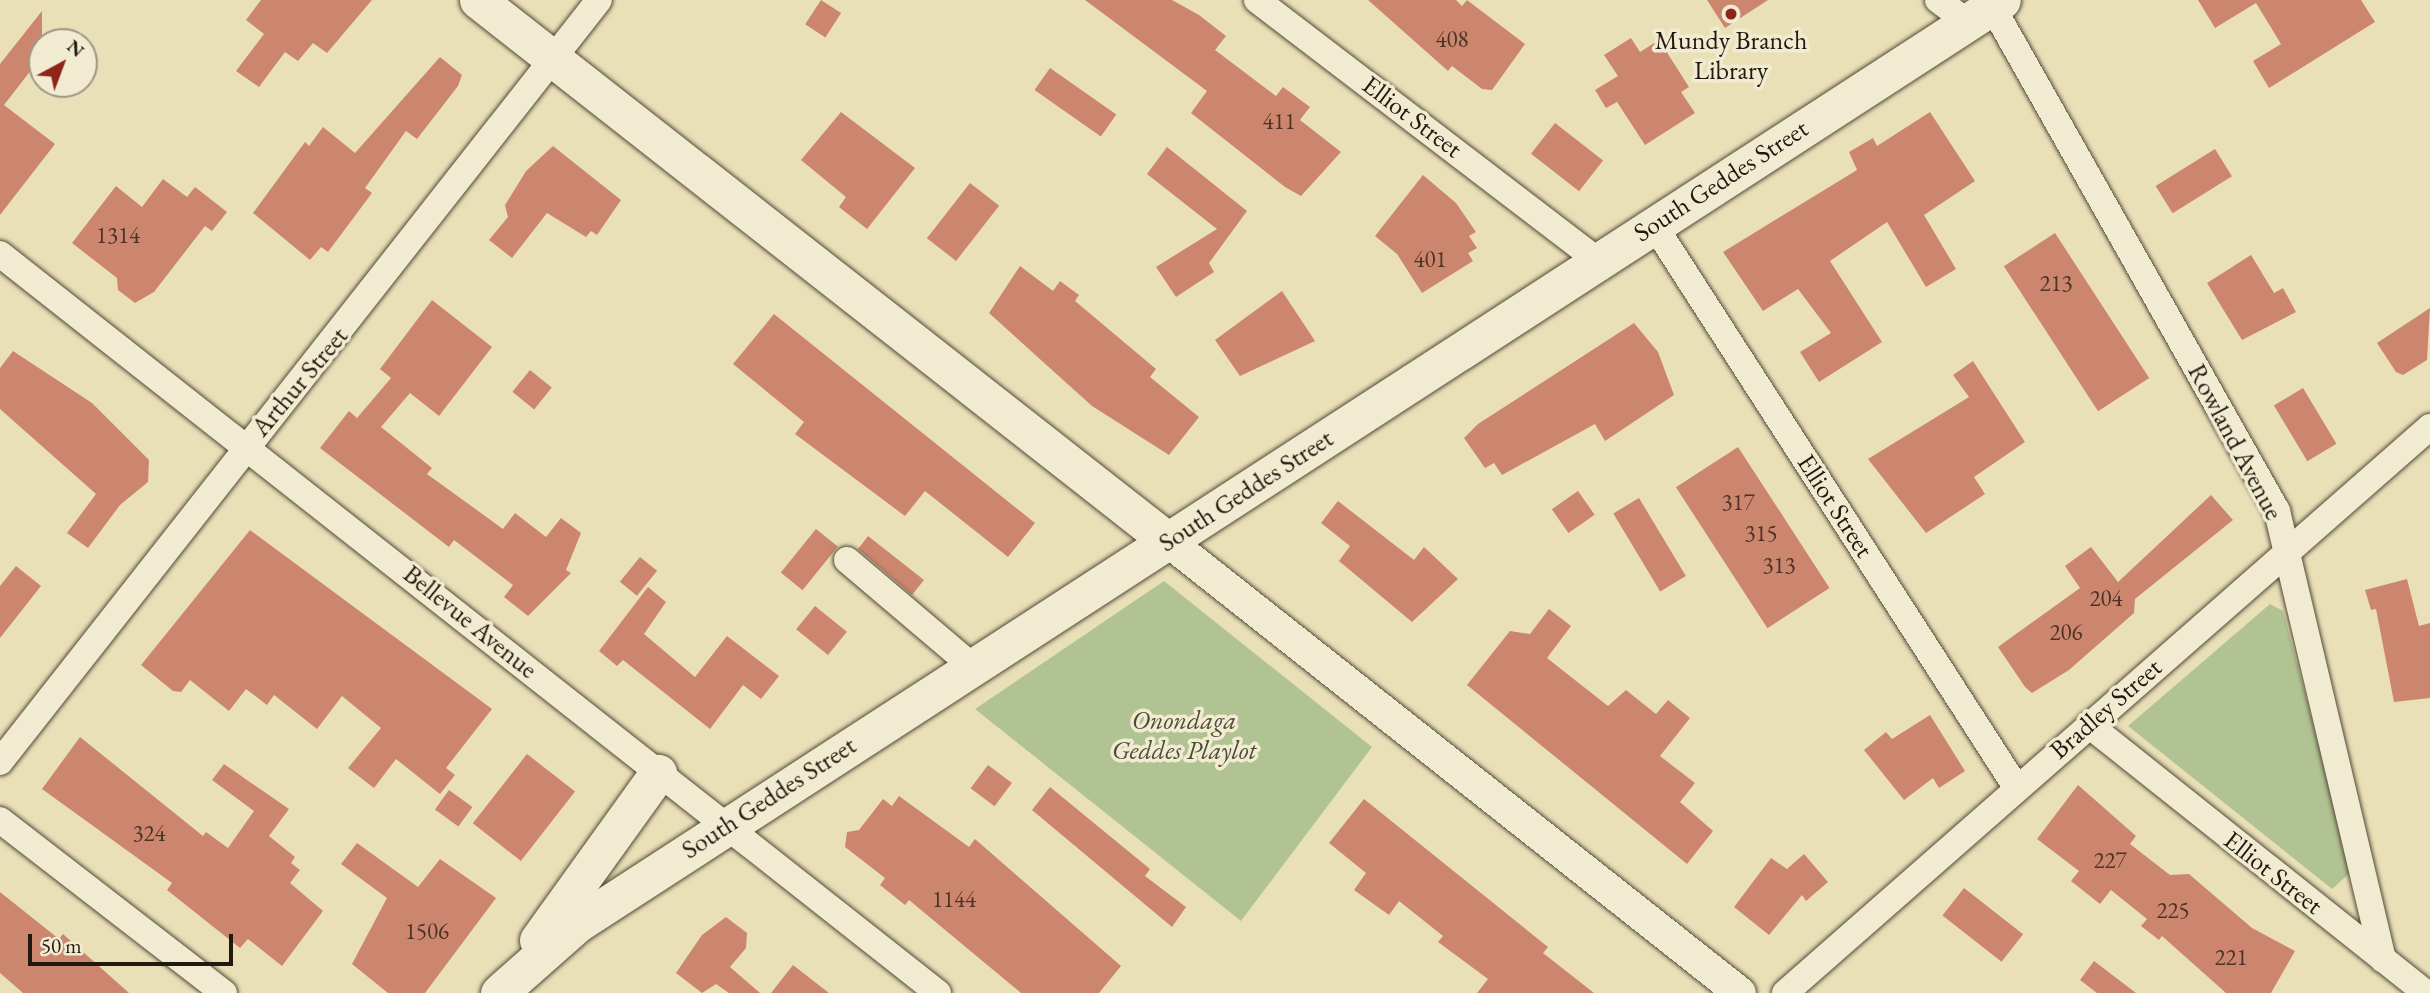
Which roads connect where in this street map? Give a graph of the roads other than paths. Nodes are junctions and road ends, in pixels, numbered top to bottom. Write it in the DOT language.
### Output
graph roads {
  1 [pos="478,0"];
  2 [pos="599,0"];
  3 [pos="1257,0"];
  4 [pos="1938,0"];
  5 [pos="1987,10"];
  6 [pos="552,59"];
  7 [pos="1654,225"];
  8 [pos="0,254"];
  9 [pos="1598,261"];
  10 [pos="2430,427"];
  11 [pos="246,447"];
  12 [pos="1168,541"];
  13 [pos="2287,552"];
  14 [pos="847,560"];
  15 [pos="973,667"];
  16 [pos="2089,725"];
  17 [pos="0,762"];
  18 [pos="658,773"];
  19 [pos="2016,787"];
  20 [pos="0,820"];
  21 [pos="725,826"];
  22 [pos="2384,960"];
  23 [pos="506,984"];
  24 [pos="224,993"];
  25 [pos="938,993"];
  26 [pos="1740,993"];
  27 [pos="1785,993"];
  28 [pos="2426,993"];
  1 -- 6 [label="main road"];
  2 -- 6 [label="street, Arthur Street"];
  3 -- 9 [label="street, Elliot Street"];
  4 -- 5 [label="street, Rowland Avenue"];
  5 -- 7 [label="main road, South Geddes Street"];
  5 -- 13 [label="street, Rowland Avenue"];
  6 -- 11 [label="street, Arthur Street"];
  6 -- 12 [label="main road"];
  7 -- 9 [label="main road, South Geddes Street"];
  7 -- 19 [label="street, Elliot Street"];
  8 -- 11 [label="street, Bellevue Avenue"];
  9 -- 12 [label="main road, South Geddes Street"];
  10 -- 13 [label="street, Bradley Street"];
  11 -- 17 [label="street, Arthur Street"];
  11 -- 18 [label="street, Bellevue Avenue"];
  12 -- 15 [label="main road, South Geddes Street"];
  12 -- 26 [label="street"];
  13 -- 16 [label="street, Bradley Street"];
  13 -- 22 [label="street, Rowland Avenue"];
  14 -- 15 [label="street"];
  15 -- 21 [label="main road, South Geddes Street"];
  16 -- 19 [label="street, Bradley Street"];
  16 -- 22 [label="street, Elliot Street"];
  18 -- 21 [label="street, Bellevue Avenue"];
  18 -- 23 [label="main road"];
  19 -- 27 [label="street, Bradley Street"];
  20 -- 24 [label="street"];
  21 -- 23 [label="main road, South Geddes Street"];
  21 -- 25 [label="street, Bellevue Avenue"];
  22 -- 28 [label="street, Elliot Street"];
}
